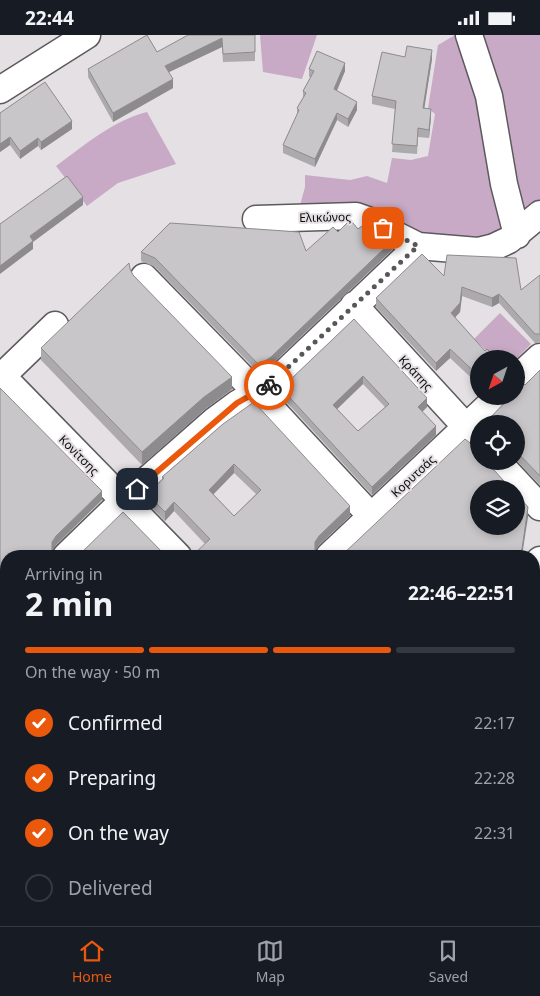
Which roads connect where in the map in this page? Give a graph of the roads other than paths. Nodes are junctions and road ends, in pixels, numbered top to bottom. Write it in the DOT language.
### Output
graph roads {
  1 [pos="87,35"];
  2 [pos="469,35"];
  3 [pos="0,90"];
  4 [pos="540,214"];
  5 [pos="256,219"];
  6 [pos="517,235"];
  7 [pos="418,246"];
  8 [pos="144,277"];
  9 [pos="354,305"];
  10 [pos="55,325"];
  11 [pos="540,357"];
  12 [pos="525,371"];
  13 [pos="1,377"];
  14 [pos="257,393"];
  15 [pos="470,432"];
  16 [pos="470,436"];
  17 [pos="505,470"];
  18 [pos="124,500"];
  19 [pos="540,507"];
  20 [pos="371,516"];
  21 [pos="72,550"];
  22 [pos="172,550"];
  23 [pos="335,550"];
  1 -- 3 [label="street"];
  2 -- 6 [label="street"];
  4 -- 6 [label="street"];
  5 -- 7 [label="street, Ελικώνος"];
  6 -- 7 [label="street"];
  7 -- 9 [label="street"];
  8 -- 14 [label="street"];
  9 -- 14 [label="street"];
  9 -- 15 [label="street, Κράπης"];
  10 -- 13 [label="street"];
  11 -- 12 [label="street"];
  13 -- 18 [label="street, Κονίτσης"];
  14 -- 18 [label="street"];
  14 -- 20 [label="street"];
  16 -- 20 [label="street, Κορυτσάς"];
  17 -- 19 [label="street"];
  18 -- 21 [label="street"];
  18 -- 22 [label="street, Κονίτσης"];
  20 -- 23 [label="street, Κορυτσάς"];
}
